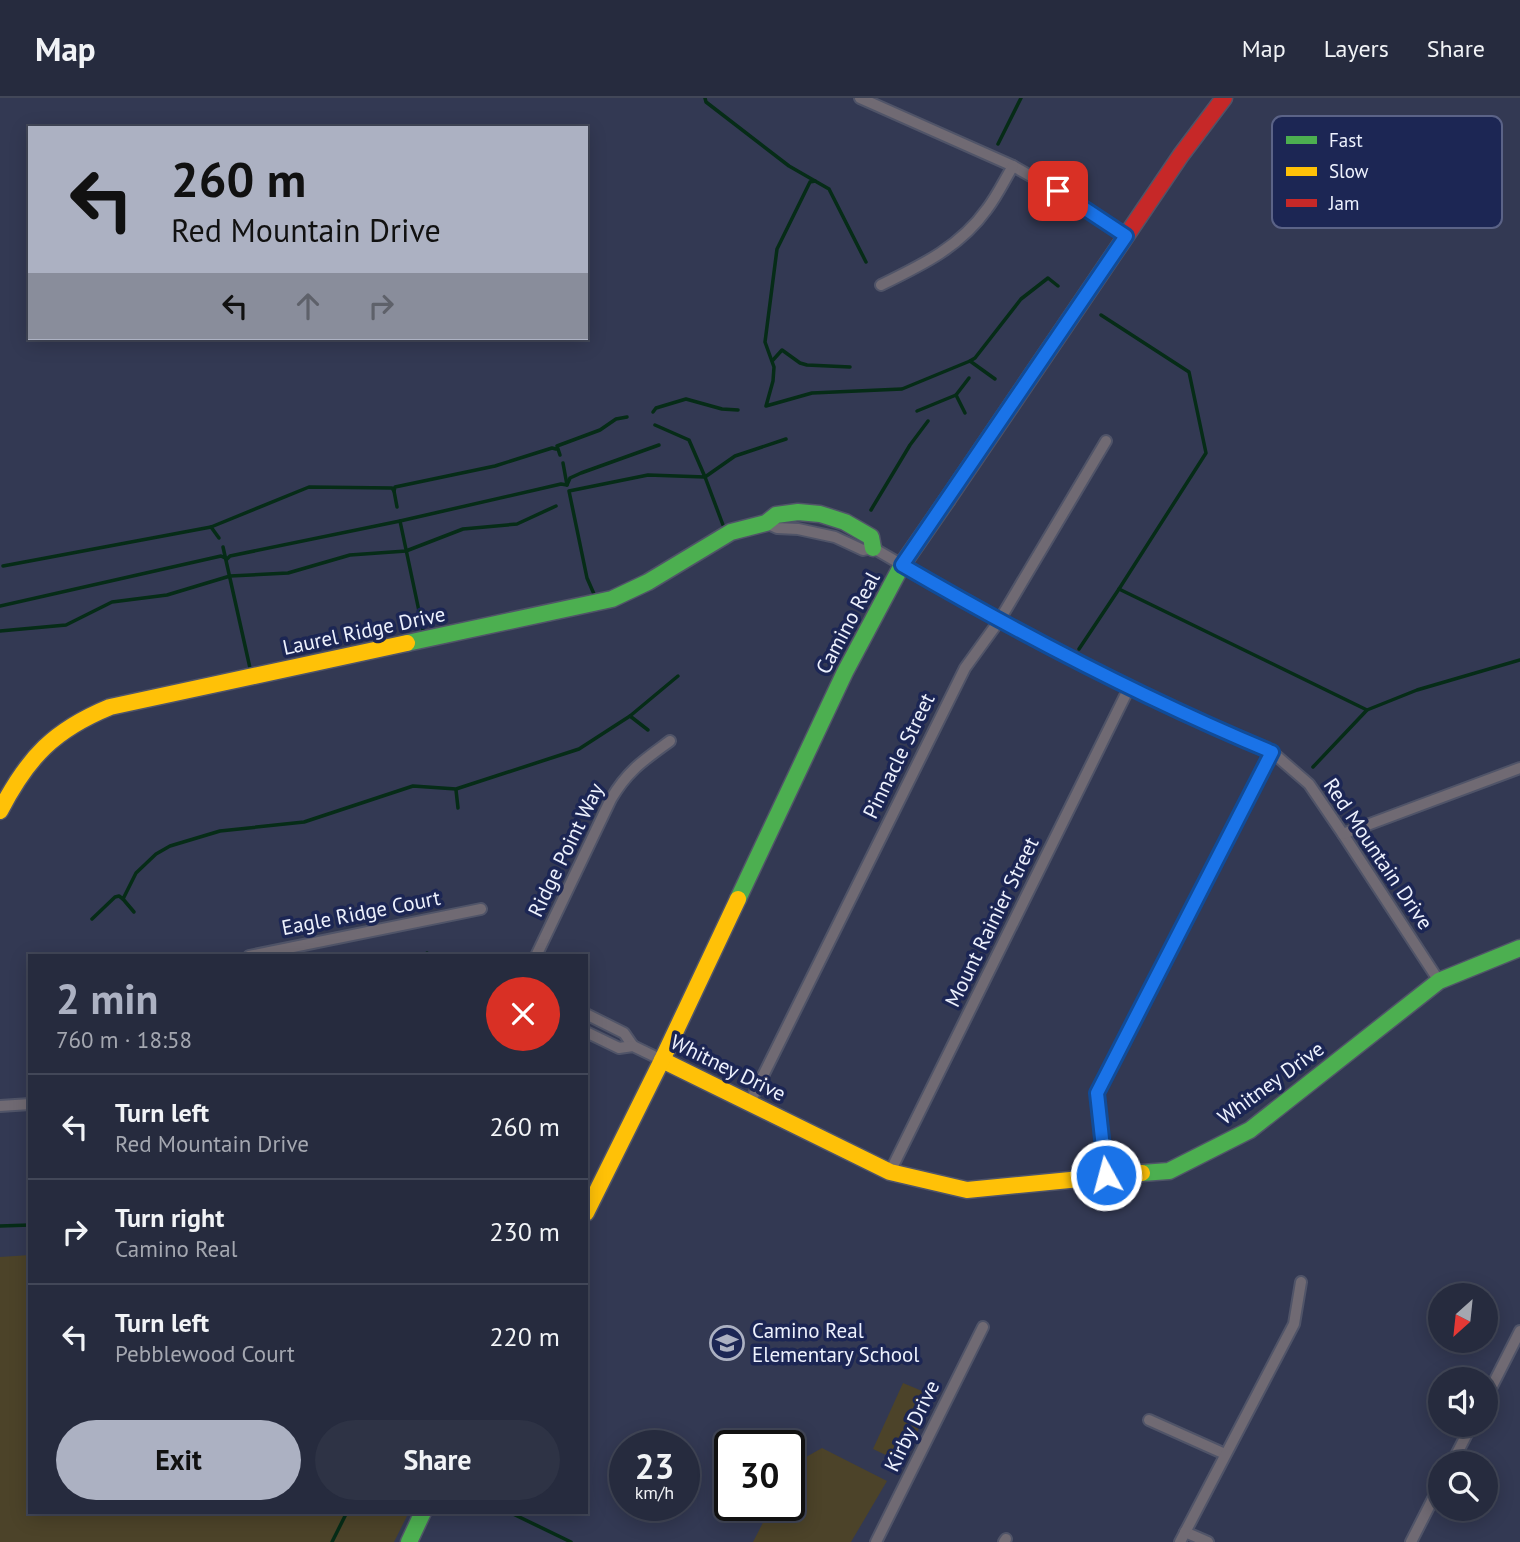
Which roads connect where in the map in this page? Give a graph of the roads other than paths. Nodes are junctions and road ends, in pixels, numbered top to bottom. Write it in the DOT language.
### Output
graph roads {
  1 [pos="860,98"];
  2 [pos="1224,98"];
  3 [pos="1013,166"];
  4 [pos="1126,236"];
  5 [pos="881,285"];
  6 [pos="1106,441"];
  7 [pos="809,512"];
  8 [pos="766,523"];
  9 [pos="810,531"];
  10 [pos="873,548"];
  11 [pos="902,565"];
  12 [pos="999,621"];
  13 [pos="1129,688"];
  14 [pos="670,741"];
  15 [pos="1272,752"];
  16 [pos="1520,768"];
  17 [pos="0,811"];
  18 [pos="1343,834"];
  19 [pos="481,909"];
  20 [pos="1520,948"];
  21 [pos="259,954"];
  22 [pos="537,954"];
  23 [pos="1439,981"];
  24 [pos="588,1015"];
  25 [pos="598,1020"];
  26 [pos="588,1033"];
  27 [pos="633,1046"];
  28 [pos="662,1060"];
  29 [pos="750,1102"];
  30 [pos="28,1104"];
  31 [pos="0,1106"];
  32 [pos="890,1172"];
  33 [pos="1106,1175"];
  34 [pos="588,1209"];
  35 [pos="1301,1282"];
  36 [pos="983,1326"];
  37 [pos="1519,1337"];
  38 [pos="1498,1376"];
  39 [pos="1149,1420"];
  40 [pos="1225,1454"];
  41 [pos="1428,1508"];
  42 [pos="422,1514"];
  43 [pos="1182,1537"];
  44 [pos="409,1542"];
  45 [pos="876,1542"];
  46 [pos="1208,1542"];
  47 [pos="1410,1542"];
  1 -- 3 [label="street"];
  2 -- 4 [label="street, Camino Real"];
  3 -- 4 [label="street"];
  3 -- 5 [label="street"];
  4 -- 11 [label="street, Camino Real"];
  6 -- 12 [label="street, Pinnacle Street"];
  7 -- 8 [label="street, Laurel Ridge Drive"];
  7 -- 9 [label="street"];
  7 -- 10 [label="street, Laurel Ridge Drive"];
  8 -- 9 [label="street, Laurel Ridge Drive"];
  8 -- 17 [label="street, Laurel Ridge Drive"];
  9 -- 10 [label="street, Laurel Ridge Drive"];
  10 -- 11 [label="street, Laurel Ridge Drive"];
  11 -- 12 [label="street, Red Mountain Drive"];
  11 -- 28 [label="street, Camino Real"];
  12 -- 13 [label="street, Red Mountain Drive"];
  12 -- 29 [label="street, Pinnacle Street"];
  13 -- 15 [label="street, Red Mountain Drive"];
  13 -- 32 [label="street, Mount Rainier Street"];
  14 -- 22 [label="street, Ridge Point Way"];
  15 -- 18 [label="street, Red Mountain Drive"];
  15 -- 33 [label="street"];
  16 -- 18 [label="street"];
  18 -- 23 [label="street, Red Mountain Drive"];
  19 -- 21 [label="street, Eagle Ridge Court"];
  20 -- 23 [label="street, Whitney Drive"];
  23 -- 33 [label="street, Whitney Drive"];
  24 -- 25 [label="street, Whitney Drive"];
  25 -- 26 [label="street, Whitney Drive"];
  25 -- 27 [label="street, Whitney Drive"];
  26 -- 27 [label="street, Whitney Drive"];
  27 -- 28 [label="street, Whitney Drive"];
  28 -- 29 [label="street, Whitney Drive"];
  28 -- 34 [label="street, Camino Real"];
  29 -- 32 [label="street, Whitney Drive"];
  30 -- 31 [label="street"];
  32 -- 33 [label="street, Whitney Drive"];
  35 -- 40 [label="street"];
  36 -- 45 [label="street, Kirby Drive"];
  37 -- 38 [label="street"];
  39 -- 40 [label="street"];
  40 -- 43 [label="street"];
  41 -- 47 [label="street"];
  42 -- 44 [label="street"];
  43 -- 46 [label="street"];
}
